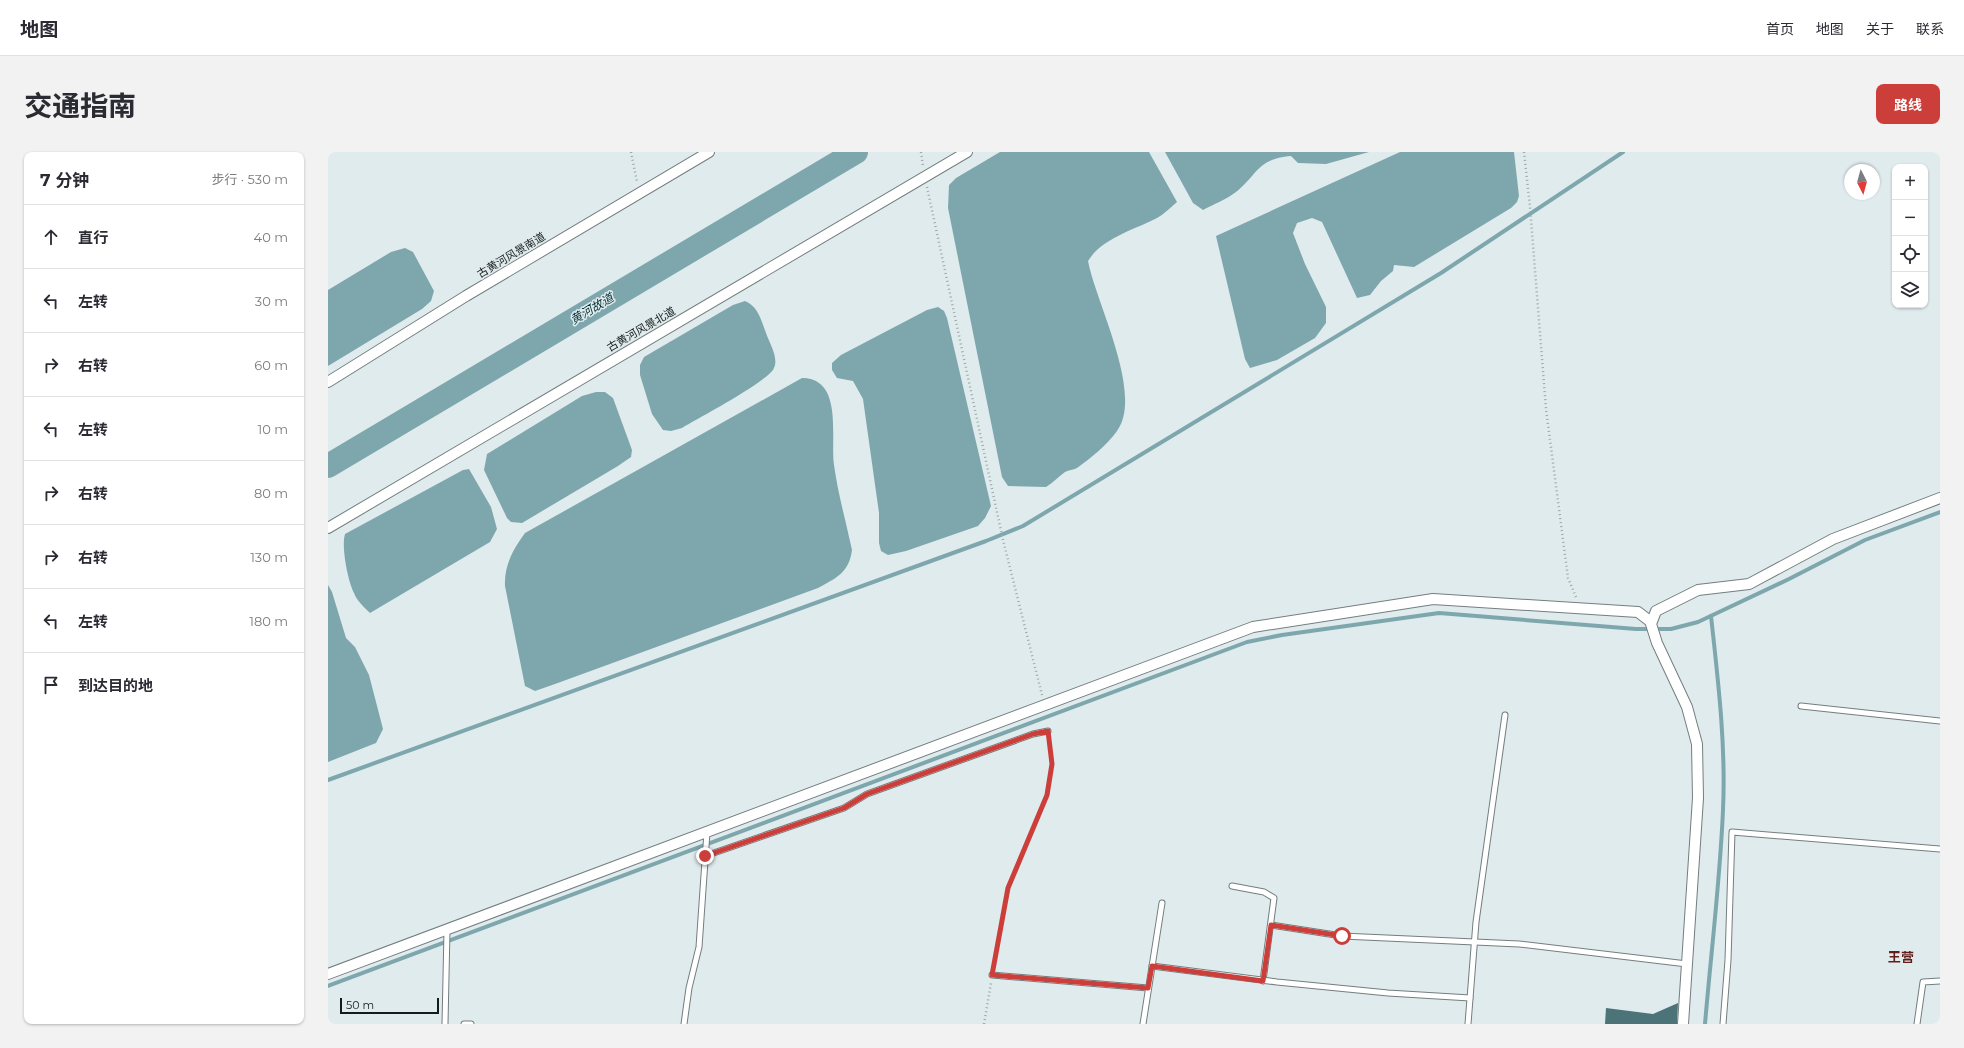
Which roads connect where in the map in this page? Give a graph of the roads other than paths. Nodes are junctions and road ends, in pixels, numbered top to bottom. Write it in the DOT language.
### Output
graph roads {
  1 [pos="709,152"];
  2 [pos="967,152"];
  3 [pos="328,382"];
  4 [pos="1940,498"];
  5 [pos="328,528"];
  6 [pos="1651,623"];
  7 [pos="1801,706"];
  8 [pos="1505,715"];
  9 [pos="1940,721"];
  10 [pos="1048,731"];
  11 [pos="706,835"];
  12 [pos="1940,849"];
  13 [pos="705,853"];
  14 [pos="1232,886"];
  15 [pos="1162,903"];
  16 [pos="1271,925"];
  17 [pos="447,932"];
  18 [pos="1474,942"];
  19 [pos="1687,964"];
  20 [pos="1152,966"];
  21 [pos="328,974"];
  22 [pos="992,975"];
  23 [pos="1263,981"];
  24 [pos="1940,981"];
  25 [pos="1148,988"];
  26 [pos="1470,998"];
  27 [pos="445,1024"];
  28 [pos="464,1024"];
  29 [pos="471,1024"];
  30 [pos="684,1024"];
  31 [pos="1143,1024"];
  32 [pos="1468,1024"];
  33 [pos="1683,1024"];
  34 [pos="1723,1024"];
  35 [pos="1917,1024"];
  1 -- 3 [label="street, 古黄河风景南道"];
  2 -- 5 [label="street, 古黄河风景北道"];
  4 -- 6 [label="street"];
  6 -- 11 [label="street"];
  6 -- 19 [label="street"];
  7 -- 9 [label="lane"];
  8 -- 18 [label="lane"];
  10 -- 13 [label="lane"];
  11 -- 13 [label="lane"];
  11 -- 17 [label="street"];
  12 -- 34 [label="lane"];
  13 -- 30 [label="lane"];
  14 -- 16 [label="lane"];
  15 -- 20 [label="lane"];
  16 -- 18 [label="lane"];
  16 -- 23 [label="lane"];
  17 -- 21 [label="street"];
  17 -- 27 [label="lane"];
  18 -- 19 [label="lane"];
  18 -- 26 [label="lane"];
  19 -- 33 [label="street"];
  20 -- 23 [label="lane"];
  20 -- 25 [label="lane"];
  22 -- 25 [label="lane"];
  23 -- 26 [label="lane"];
  24 -- 35 [label="lane"];
  25 -- 31 [label="lane"];
  26 -- 32 [label="lane"];
  28 -- 29 [label="lane"];
}
